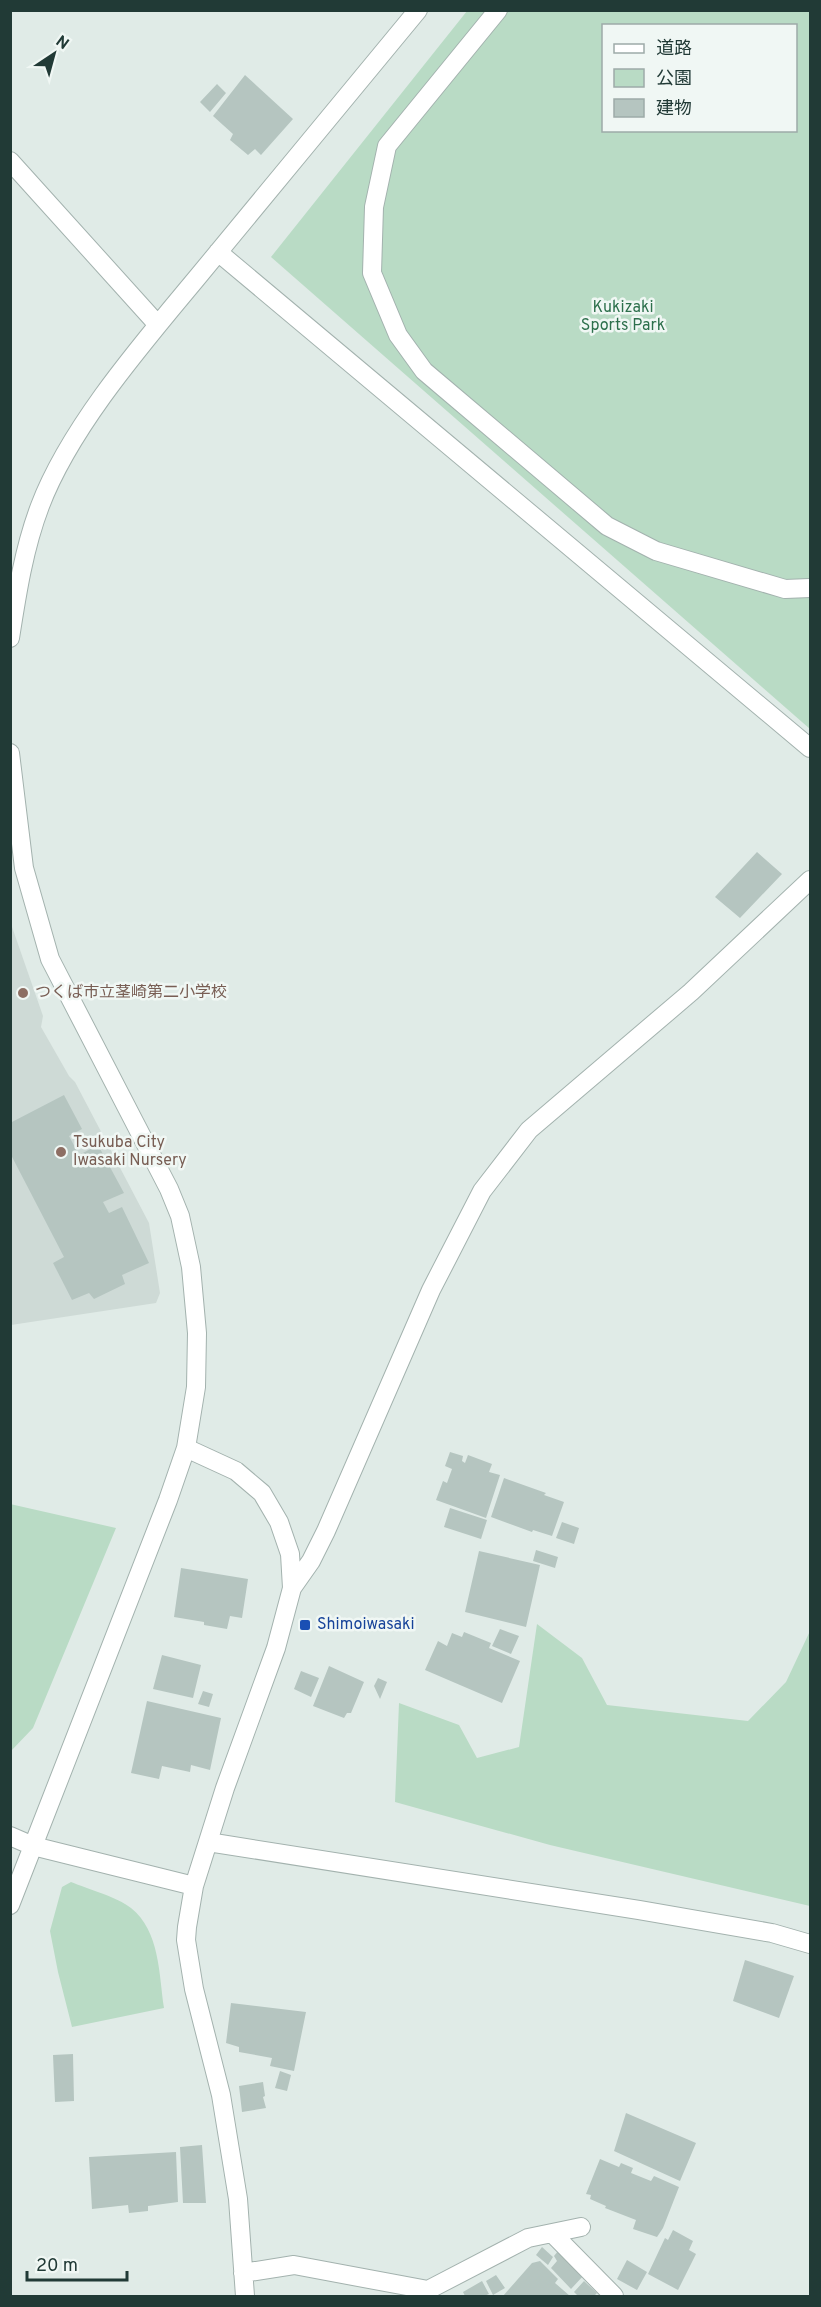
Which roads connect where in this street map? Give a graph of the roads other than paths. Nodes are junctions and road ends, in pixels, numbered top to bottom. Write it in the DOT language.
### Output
graph roads {
  1 [pos="418,10"];
  2 [pos="498,10"];
  3 [pos="10,161"];
  4 [pos="218,252"];
  5 [pos="158,325"];
  6 [pos="810,588"];
  7 [pos="10,638"];
  8 [pos="810,748"];
  9 [pos="10,753"];
  10 [pos="810,880"];
  11 [pos="186,1448"];
  12 [pos="292,1588"];
  13 [pos="10,1836"];
  14 [pos="208,1842"];
  15 [pos="33,1846"];
  16 [pos="194,1886"];
  17 [pos="10,1905"];
  18 [pos="810,1944"];
  19 [pos="581,2227"];
  20 [pos="552,2233"];
  21 [pos="243,2273"];
  22 [pos="245,2296"];
  23 [pos="614,2296"];
  1 -- 4 [label="street"];
  2 -- 6 [label="street"];
  3 -- 5 [label="street"];
  4 -- 5 [label="street"];
  4 -- 8 [label="street"];
  5 -- 7 [label="street"];
  9 -- 11 [label="street"];
  10 -- 12 [label="street"];
  11 -- 12 [label="street"];
  11 -- 15 [label="street"];
  12 -- 14 [label="street"];
  13 -- 15 [label="street"];
  14 -- 16 [label="street"];
  14 -- 18 [label="street"];
  15 -- 16 [label="street"];
  15 -- 17 [label="street"];
  16 -- 21 [label="street"];
  19 -- 20 [label="street"];
  20 -- 21 [label="street"];
  20 -- 23 [label="street"];
  21 -- 22 [label="street"];
}
